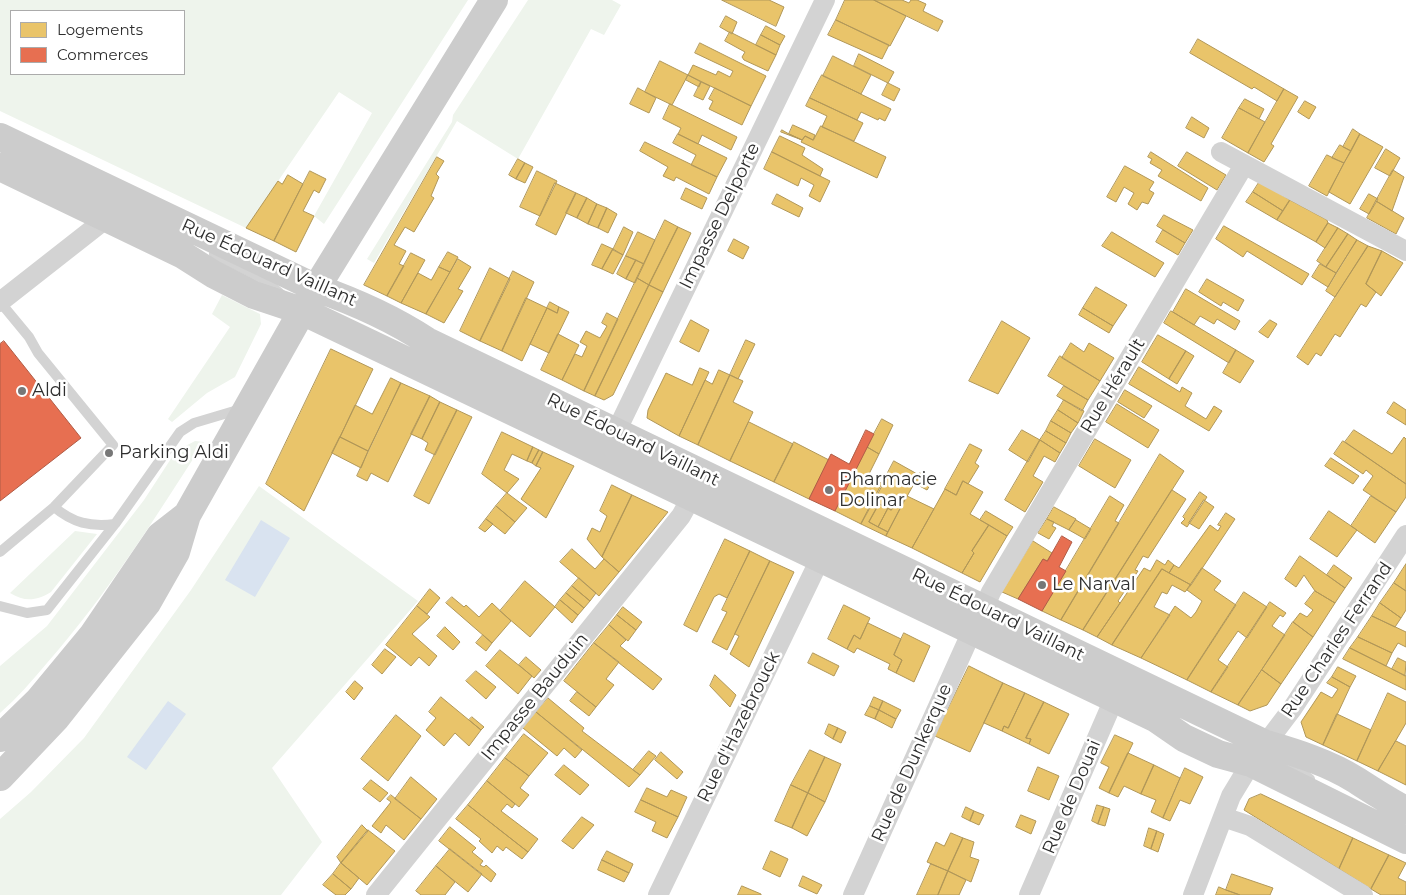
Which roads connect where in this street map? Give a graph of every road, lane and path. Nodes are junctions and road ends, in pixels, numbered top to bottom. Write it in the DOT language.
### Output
graph roads {
  1 [pos="494,0"];
  2 [pos="825,0"];
  3 [pos="0,137"];
  4 [pos="1221,152"];
  5 [pos="1244,165"];
  6 [pos="0,167"];
  7 [pos="107,218"];
  8 [pos="200,248"];
  9 [pos="1406,251"];
  10 [pos="323,295"];
  11 [pos="0,302"];
  12 [pos="302,312"];
  13 [pos="249,407"];
  14 [pos="616,432"];
  15 [pos="691,498"];
  16 [pos="54,506"];
  17 [pos="187,515"];
  18 [pos="115,524"];
  19 [pos="1406,535"];
  20 [pos="0,552"];
  21 [pos="833,559"];
  22 [pos="0,606"];
  23 [pos="978,620"];
  24 [pos="1114,691"];
  25 [pos="0,738"];
  26 [pos="1245,747"];
  27 [pos="0,777"];
  28 [pos="1320,783"];
  29 [pos="1406,810"];
  30 [pos="1223,817"];
  31 [pos="1406,840"];
  32 [pos="376,895"];
  33 [pos="658,895"];
  34 [pos="853,895"];
  35 [pos="1029,895"];
  36 [pos="1193,895"];
  37 [pos="1363,895"];
  1 -- 10 [label="main road"];
  2 -- 14 [label="street, Impasse Delporte"];
  3 -- 10 [label="main road, Rue Édouard Vaillant"];
  4 -- 5 [label="street"];
  5 -- 9 [label="street"];
  5 -- 23 [label="street, Rue Hérault"];
  6 -- 7 [label="main road, Rue Édouard Vaillant"];
  7 -- 11 [label="street"];
  7 -- 12 [label="main road, Rue Édouard Vaillant"];
  8 -- 12 [label="lane"];
  10 -- 12 [label="main road"];
  10 -- 14 [label="main road, Rue Édouard Vaillant"];
  11 -- 16 [label="lane"];
  12 -- 13 [label="main road"];
  12 -- 15 [label="main road, Rue Édouard Vaillant"];
  13 -- 17 [label="main road"];
  13 -- 18 [label="lane"];
  14 -- 23 [label="main road, Rue Édouard Vaillant"];
  15 -- 21 [label="main road, Rue Édouard Vaillant"];
  15 -- 32 [label="street, Impasse Bauduin"];
  16 -- 18 [label="lane"];
  16 -- 20 [label="lane"];
  17 -- 25 [label="main road"];
  17 -- 27 [label="main road"];
  18 -- 22 [label="lane"];
  19 -- 26 [label="street, Rue Charles Ferrand"];
  21 -- 23 [label="main road, Rue Édouard Vaillant"];
  21 -- 33 [label="street, Rue d'Hazebrouck"];
  23 -- 24 [label="main road, Rue Édouard Vaillant"];
  23 -- 26 [label="main road, Rue Édouard Vaillant"];
  23 -- 34 [label="street, Rue de Dunkerque"];
  24 -- 26 [label="main road, Rue Édouard Vaillant"];
  24 -- 35 [label="street, Rue de Douai"];
  26 -- 28 [label="lane"];
  26 -- 29 [label="main road"];
  26 -- 30 [label="street, Rue Charles Ferrand"];
  26 -- 31 [label="main road"];
  30 -- 36 [label="street, Rue Charles Ferrand"];
  30 -- 37 [label="street"];
}
